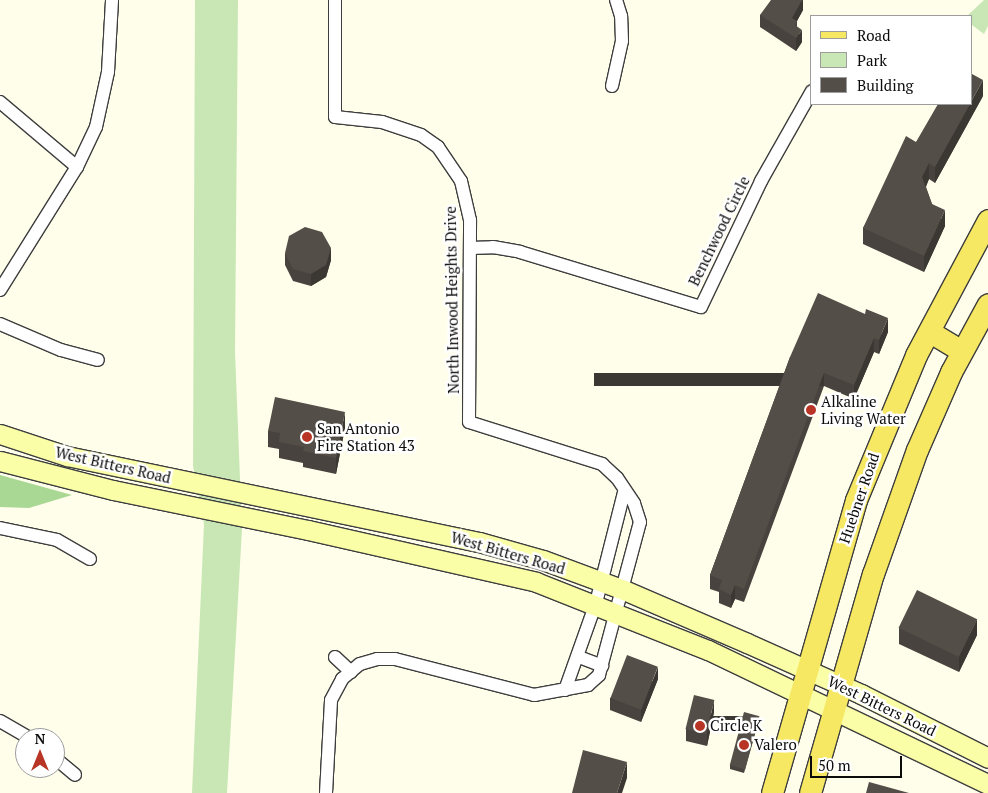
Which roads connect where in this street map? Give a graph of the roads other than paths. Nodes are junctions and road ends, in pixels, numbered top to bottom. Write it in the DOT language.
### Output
graph roads {
  1 [pos="112,0"];
  2 [pos="336,0"];
  3 [pos="616,0"];
  4 [pos="612,86"];
  5 [pos="810,95"];
  6 [pos="0,102"];
  7 [pos="77,167"];
  8 [pos="988,220"];
  9 [pos="470,248"];
  10 [pos="0,290"];
  11 [pos="988,304"];
  12 [pos="0,324"];
  13 [pos="930,332"];
  14 [pos="962,351"];
  15 [pos="98,360"];
  16 [pos="0,434"];
  17 [pos="0,461"];
  18 [pos="624,492"];
  19 [pos="615,523"];
  20 [pos="0,528"];
  21 [pos="638,530"];
  22 [pos="90,559"];
  23 [pos="600,581"];
  24 [pos="624,590"];
  25 [pos="596,603"];
  26 [pos="618,612"];
  27 [pos="335,657"];
  28 [pos="579,657"];
  29 [pos="602,666"];
  30 [pos="806,670"];
  31 [pos="351,672"];
  32 [pos="840,685"];
  33 [pos="564,690"];
  34 [pos="800,692"];
  35 [pos="833,708"];
  36 [pos="0,721"];
  37 [pos="15,730"];
  38 [pos="988,758"];
  39 [pos="65,766"];
  40 [pos="75,775"];
  41 [pos="988,784"];
  42 [pos="326,793"];
  43 [pos="772,793"];
  44 [pos="810,793"];
  1 -- 7 [label="street"];
  2 -- 9 [label="street, North Inwood Heights Drive"];
  3 -- 4 [label="street"];
  5 -- 9 [label="street, Benchwood Circle"];
  6 -- 7 [label="street"];
  7 -- 10 [label="street"];
  8 -- 13 [label="main road, Huebner Road"];
  9 -- 18 [label="street, North Inwood Heights Drive"];
  11 -- 14 [label="main road"];
  12 -- 15 [label="street"];
  13 -- 14 [label="main road"];
  13 -- 30 [label="main road, Huebner Road"];
  14 -- 32 [label="main road"];
  16 -- 23 [label="main road, West Bitters Road"];
  17 -- 25 [label="main road, West Bitters Road"];
  18 -- 19 [label="street"];
  18 -- 21 [label="street, North Inwood Heights Drive"];
  19 -- 21 [label="street"];
  19 -- 23 [label="street"];
  20 -- 22 [label="street"];
  21 -- 24 [label="street, North Inwood Heights Drive"];
  23 -- 24 [label="main road, West Bitters Road"];
  23 -- 25 [label="street"];
  24 -- 26 [label="street, North Inwood Heights Drive"];
  24 -- 30 [label="main road, West Bitters Road"];
  25 -- 26 [label="main road, West Bitters Road"];
  25 -- 28 [label="street"];
  26 -- 29 [label="street, North Inwood Heights Drive"];
  26 -- 34 [label="main road, West Bitters Road"];
  27 -- 31 [label="street"];
  28 -- 29 [label="street"];
  28 -- 33 [label="street"];
  29 -- 33 [label="street"];
  30 -- 32 [label="main road, West Bitters Road"];
  30 -- 34 [label="main road, Huebner Road"];
  31 -- 33 [label="street"];
  31 -- 42 [label="street"];
  32 -- 35 [label="main road"];
  32 -- 38 [label="main road, West Bitters Road"];
  34 -- 35 [label="main road, West Bitters Road"];
  34 -- 43 [label="main road, Huebner Road"];
  35 -- 41 [label="main road, West Bitters Road"];
  35 -- 44 [label="main road"];
  36 -- 37 [label="street"];
  39 -- 40 [label="street"];
}
